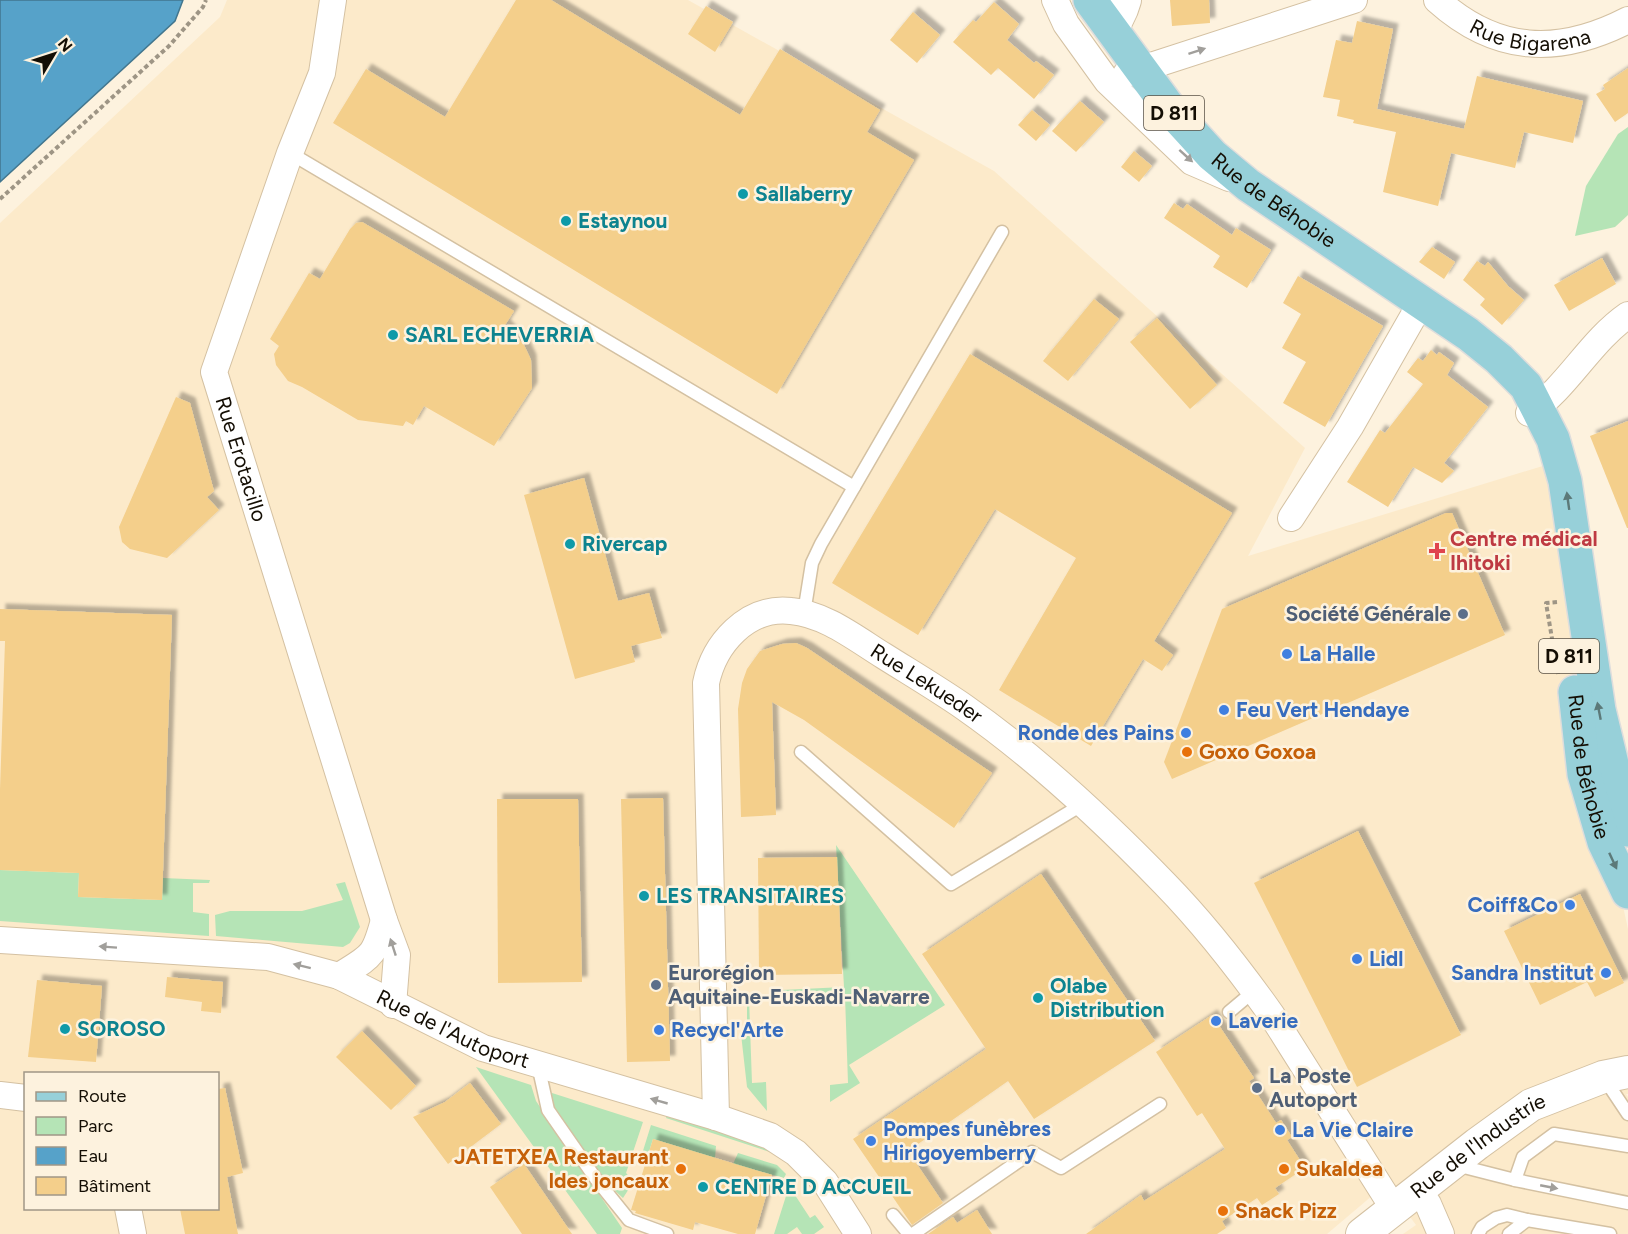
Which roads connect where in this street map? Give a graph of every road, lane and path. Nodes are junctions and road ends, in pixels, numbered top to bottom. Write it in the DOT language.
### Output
graph roads {
  1 [pos="206,0"];
  2 [pos="333,0"];
  3 [pos="1056,0"];
  4 [pos="1090,0"];
  5 [pos="1125,0"];
  6 [pos="1354,0"];
  7 [pos="1437,0"];
  8 [pos="1628,20"];
  9 [pos="1066,24"];
  10 [pos="1112,30"];
  11 [pos="1142,69"];
  12 [pos="1107,81"];
  13 [pos="290,153"];
  14 [pos="1248,185"];
  15 [pos="0,199"];
  16 [pos="1002,232"];
  17 [pos="1422,301"];
  18 [pos="1628,315"];
  19 [pos="1533,410"];
  20 [pos="854,487"];
  21 [pos="1291,518"];
  22 [pos="804,613"];
  23 [pos="801,752"];
  24 [pos="1083,804"];
  25 [pos="1628,830"];
  26 [pos="1628,892"];
  27 [pos="384,920"];
  28 [pos="0,940"];
  29 [pos="339,976"];
  30 [pos="1254,991"];
  31 [pos="393,1005"];
  32 [pos="1229,1012"];
  33 [pos="1628,1051"];
  34 [pos="538,1065"];
  35 [pos="1616,1074"];
  36 [pos="0,1095"];
  37 [pos="24,1098"];
  38 [pos="1160,1104"];
  39 [pos="1628,1114"];
  40 [pos="716,1117"];
  41 [pos="1628,1146"];
  42 [pos="1452,1164"];
  43 [pos="1515,1180"];
  44 [pos="1406,1200"];
  45 [pos="1628,1203"];
  46 [pos="128,1210"];
  47 [pos="893,1215"];
  48 [pos="1527,1220"];
  49 [pos="133,1234"];
  50 [pos="667,1234"];
  51 [pos="858,1234"];
  52 [pos="911,1234"];
  53 [pos="1362,1234"];
  54 [pos="1441,1234"];
  55 [pos="1478,1234"];
  56 [pos="1509,1234"];
  57 [pos="1610,1234"];
  1 -- 15 [label="path"];
  2 -- 13 [label="street, Rue Erotacillo"];
  3 -- 9 [label="street"];
  4 -- 10 [label="main road, Rue de Béhobie / D 811"];
  5 -- 10 [label="street"];
  11 -- 6 [label="street, one-way"];
  7 -- 8 [label="street, Rue Bigarena"];
  9 -- 10 [label="street"];
  9 -- 12 [label="street"];
  10 -- 11 [label="main road, Rue de Béhobie / D 811"];
  11 -- 12 [label="street"];
  11 -- 14 [label="main road, Rue de Béhobie / D 811"];
  12 -- 14 [label="street, one-way"];
  13 -- 20 [label="lane"];
  13 -- 27 [label="street, Rue Erotacillo"];
  14 -- 17 [label="main road, Rue de Béhobie / D 811"];
  16 -- 20 [label="lane"];
  17 -- 19 [label="main road, Rue de Béhobie / D 811"];
  17 -- 21 [label="street"];
  18 -- 19 [label="street"];
  25 -- 19 [label="main road, Rue de Béhobie, one-way"];
  19 -- 26 [label="main road, Rue de Béhobie / D 811, one-way"];
  20 -- 22 [label="lane"];
  22 -- 24 [label="street, Rue Lekueder"];
  22 -- 40 [label="street, Rue Lekueder"];
  23 -- 24 [label="lane"];
  24 -- 30 [label="street, Rue Lekueder"];
  27 -- 29 [label="street"];
  31 -- 27 [label="street, Rue Erotacillo, one-way"];
  29 -- 28 [label="street, Rue de l'Autoport, one-way"];
  29 -- 31 [label="street, Rue de l'Autoport"];
  30 -- 32 [label="lane"];
  30 -- 44 [label="street, Rue Lekueder"];
  31 -- 34 [label="street, Rue de l'Autoport"];
  33 -- 35 [label="street, Rue de l'Industrie"];
  40 -- 34 [label="street, Rue de l'Autoport, one-way"];
  34 -- 50 [label="lane"];
  35 -- 39 [label="lane"];
  35 -- 42 [label="street, Rue de l'Industrie"];
  36 -- 37 [label="street"];
  38 -- 52 [label="lane"];
  40 -- 51 [label="street, Rue de l'Autoport"];
  41 -- 43 [label="lane"];
  42 -- 43 [label="lane"];
  42 -- 44 [label="street, Rue de l'Industrie"];
  43 -- 45 [label="lane, one-way"];
  44 -- 53 [label="street, Rue de l'Industrie"];
  44 -- 54 [label="street, Rue Lekueder"];
  46 -- 49 [label="street"];
  47 -- 52 [label="lane"];
  48 -- 55 [label="lane"];
  48 -- 56 [label="lane"];
  48 -- 57 [label="lane"];
}
